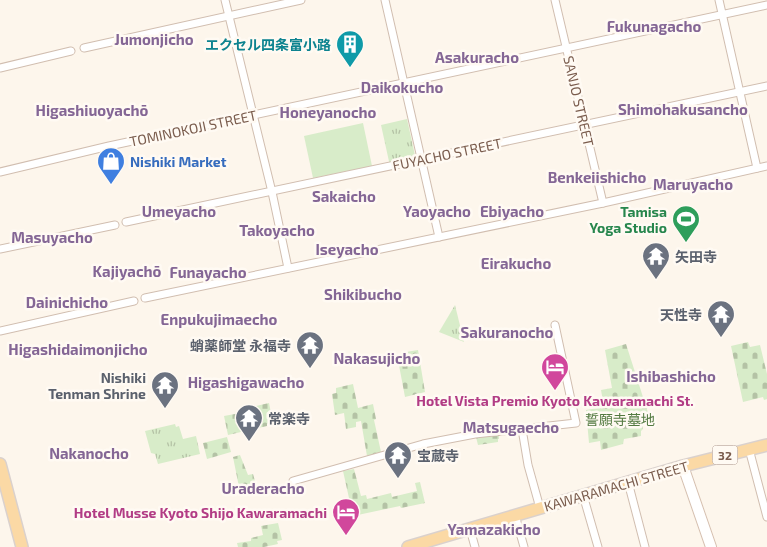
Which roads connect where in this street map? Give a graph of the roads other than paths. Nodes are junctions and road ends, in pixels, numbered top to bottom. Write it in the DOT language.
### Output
graph roads {
  1 [pos="225,0"];
  2 [pos="301,0"];
  3 [pos="385,0"];
  4 [pos="555,0"];
  5 [pos="718,0"];
  6 [pos="767,5"];
  7 [pos="722,14"];
  8 [pos="229,16"];
  9 [pos="567,47"];
  10 [pos="84,48"];
  11 [pos="71,51"];
  12 [pos="0,68"];
  13 [pos="404,82"];
  14 [pos="767,86"];
  15 [pos="740,91"];
  16 [pos="253,115"];
  17 [pos="584,124"];
  18 [pos="422,160"];
  19 [pos="767,166"];
  20 [pos="757,168"];
  21 [pos="0,172"];
  22 [pos="272,192"];
  23 [pos="603,203"];
  24 [pos="126,222"];
  25 [pos="115,225"];
  26 [pos="439,236"];
  27 [pos="0,248"];
  28 [pos="288,268"];
  29 [pos="145,298"];
  30 [pos="134,300"];
  31 [pos="555,325"];
  32 [pos="0,331"];
  33 [pos="522,429"];
  34 [pos="767,445"];
  35 [pos="749,449"];
  36 [pos="0,464"];
  37 [pos="683,466"];
  38 [pos="294,481"];
  39 [pos="628,482"];
  40 [pos="583,495"];
  41 [pos="540,508"];
  42 [pos="515,515"];
  43 [pos="767,517"];
  44 [pos="470,529"];
  45 [pos="22,547"];
  46 [pos="408,547"];
  47 [pos="475,547"];
  48 [pos="524,547"];
  49 [pos="598,547"];
  50 [pos="645,547"];
  51 [pos="711,547"];
  1 -- 8 [label="street"];
  2 -- 8 [label="street"];
  3 -- 13 [label="street"];
  4 -- 9 [label="street, SANJO STREET"];
  5 -- 7 [label="street"];
  6 -- 7 [label="street, TOMINOKOJI STREET"];
  7 -- 9 [label="street, TOMINOKOJI STREET"];
  7 -- 15 [label="street"];
  8 -- 10 [label="street"];
  8 -- 16 [label="street"];
  9 -- 13 [label="street, TOMINOKOJI STREET"];
  9 -- 17 [label="street, SANJO STREET"];
  11 -- 12 [label="street"];
  13 -- 16 [label="street, TOMINOKOJI STREET"];
  13 -- 18 [label="street"];
  14 -- 15 [label="street, FUYACHO STREET"];
  15 -- 17 [label="street, FUYACHO STREET"];
  15 -- 20 [label="street"];
  16 -- 21 [label="street, TOMINOKOJI STREET"];
  16 -- 22 [label="street"];
  17 -- 18 [label="street, FUYACHO STREET"];
  17 -- 23 [label="street, SANJO STREET"];
  18 -- 22 [label="street, FUYACHO STREET"];
  18 -- 26 [label="street"];
  19 -- 20 [label="street"];
  20 -- 23 [label="street"];
  22 -- 24 [label="street, FUYACHO STREET"];
  22 -- 28 [label="street"];
  23 -- 26 [label="street"];
  25 -- 27 [label="street"];
  26 -- 28 [label="street"];
  28 -- 29 [label="street"];
  30 -- 32 [label="street"];
  31 -- 33 [label="street"];
  33 -- 38 [label="street"];
  33 -- 41 [label="street"];
  34 -- 35 [label="main road, KAWARAMACHI STREET / 32"];
  35 -- 37 [label="main road, KAWARAMACHI STREET / 32"];
  35 -- 43 [label="street"];
  36 -- 45 [label="main road"];
  37 -- 39 [label="main road, KAWARAMACHI STREET / 32"];
  37 -- 51 [label="street"];
  39 -- 40 [label="main road, KAWARAMACHI STREET / 32"];
  39 -- 50 [label="street"];
  40 -- 41 [label="main road, KAWARAMACHI STREET / 32"];
  40 -- 49 [label="street"];
  41 -- 42 [label="main road, KAWARAMACHI STREET / 32"];
  42 -- 44 [label="main road, KAWARAMACHI STREET / 32"];
  42 -- 48 [label="street"];
  44 -- 46 [label="main road, KAWARAMACHI STREET / 32"];
  44 -- 47 [label="street"];
}
